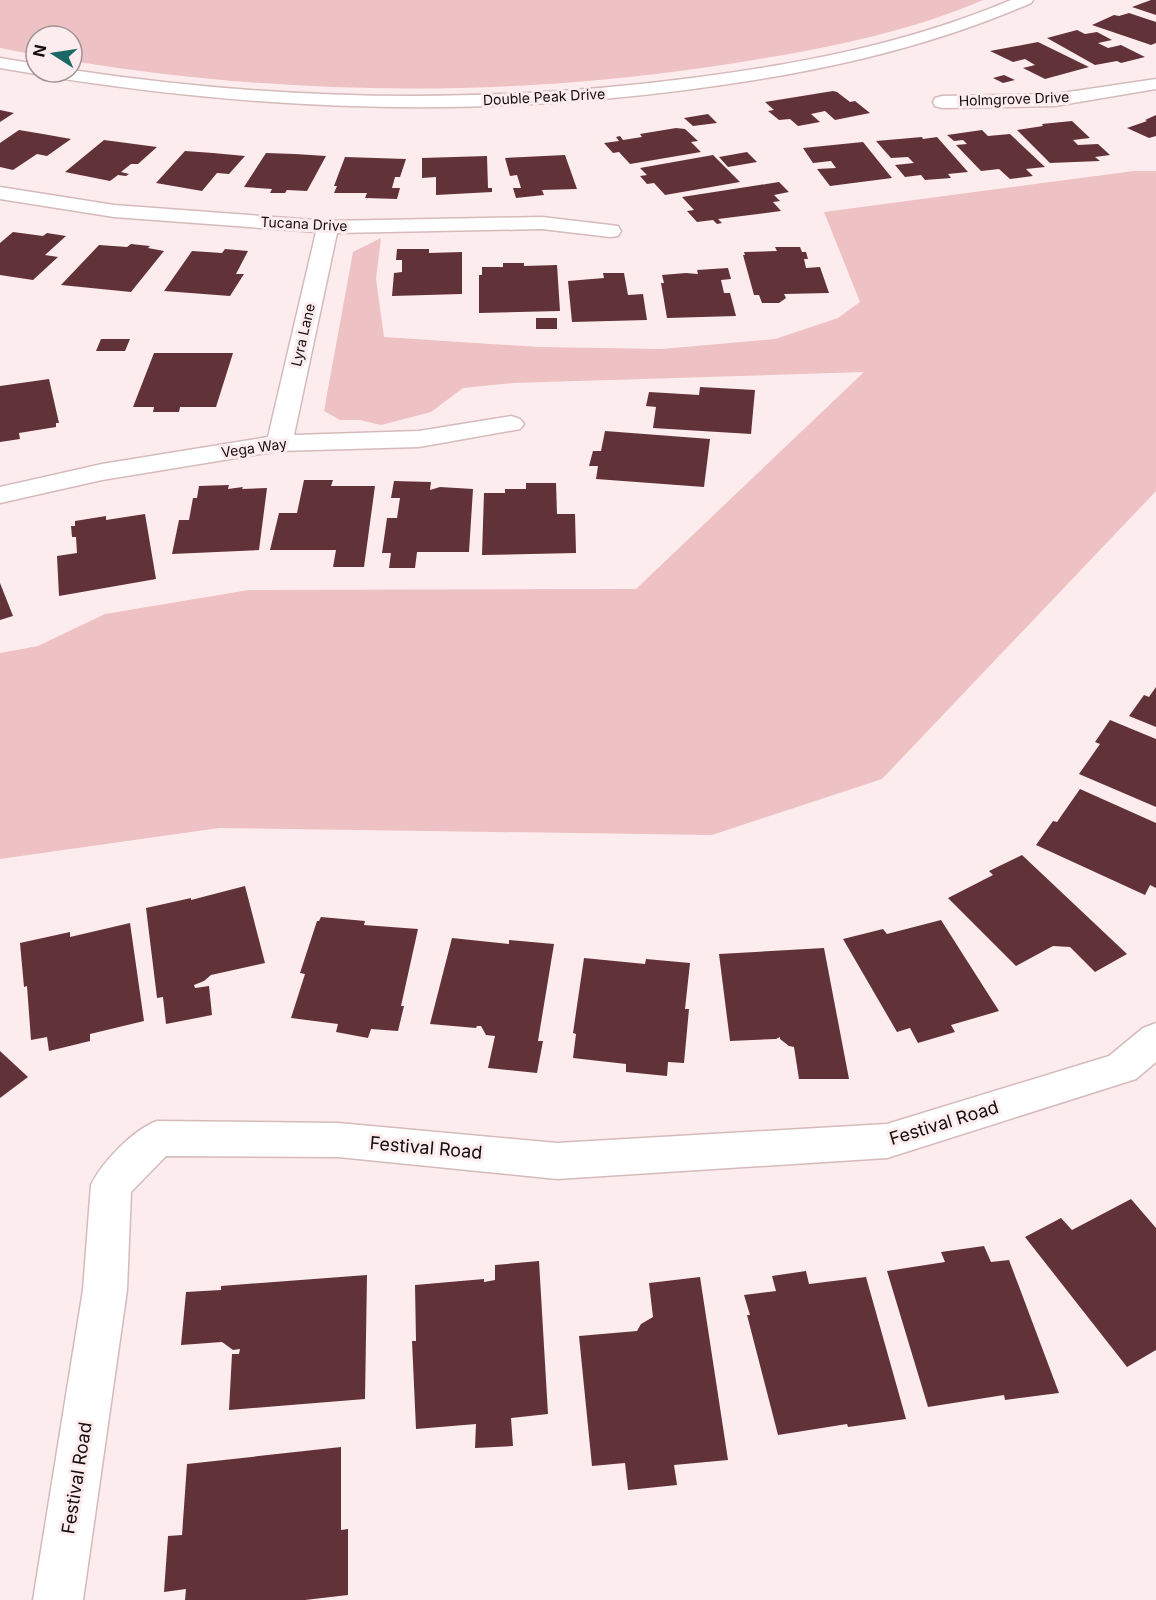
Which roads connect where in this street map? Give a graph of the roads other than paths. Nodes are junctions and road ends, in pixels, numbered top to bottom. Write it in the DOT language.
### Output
graph roads {
  1 [pos="1025,0"];
  2 [pos="0,63"];
  3 [pos="24,67"];
  4 [pos="84,77"];
  5 [pos="1156,84"];
  6 [pos="942,102"];
  7 [pos="0,193"];
  8 [pos="328,227"];
  9 [pos="610,231"];
  10 [pos="511,423"];
  11 [pos="279,443"];
  12 [pos="0,495"];
  13 [pos="1156,1040"];
  14 [pos="58,1600"];
  1 -- 4 [label="street, Double Peak Drive"];
  2 -- 3 [label="street"];
  5 -- 6 [label="street, Holmgrove Drive"];
  7 -- 8 [label="street, Tucana Drive"];
  8 -- 9 [label="street, Tucana Drive"];
  8 -- 11 [label="street, Lyra Lane"];
  10 -- 11 [label="street, Vega Way"];
  11 -- 12 [label="street, Vega Way"];
  13 -- 14 [label="street, Festival Road"];
}
